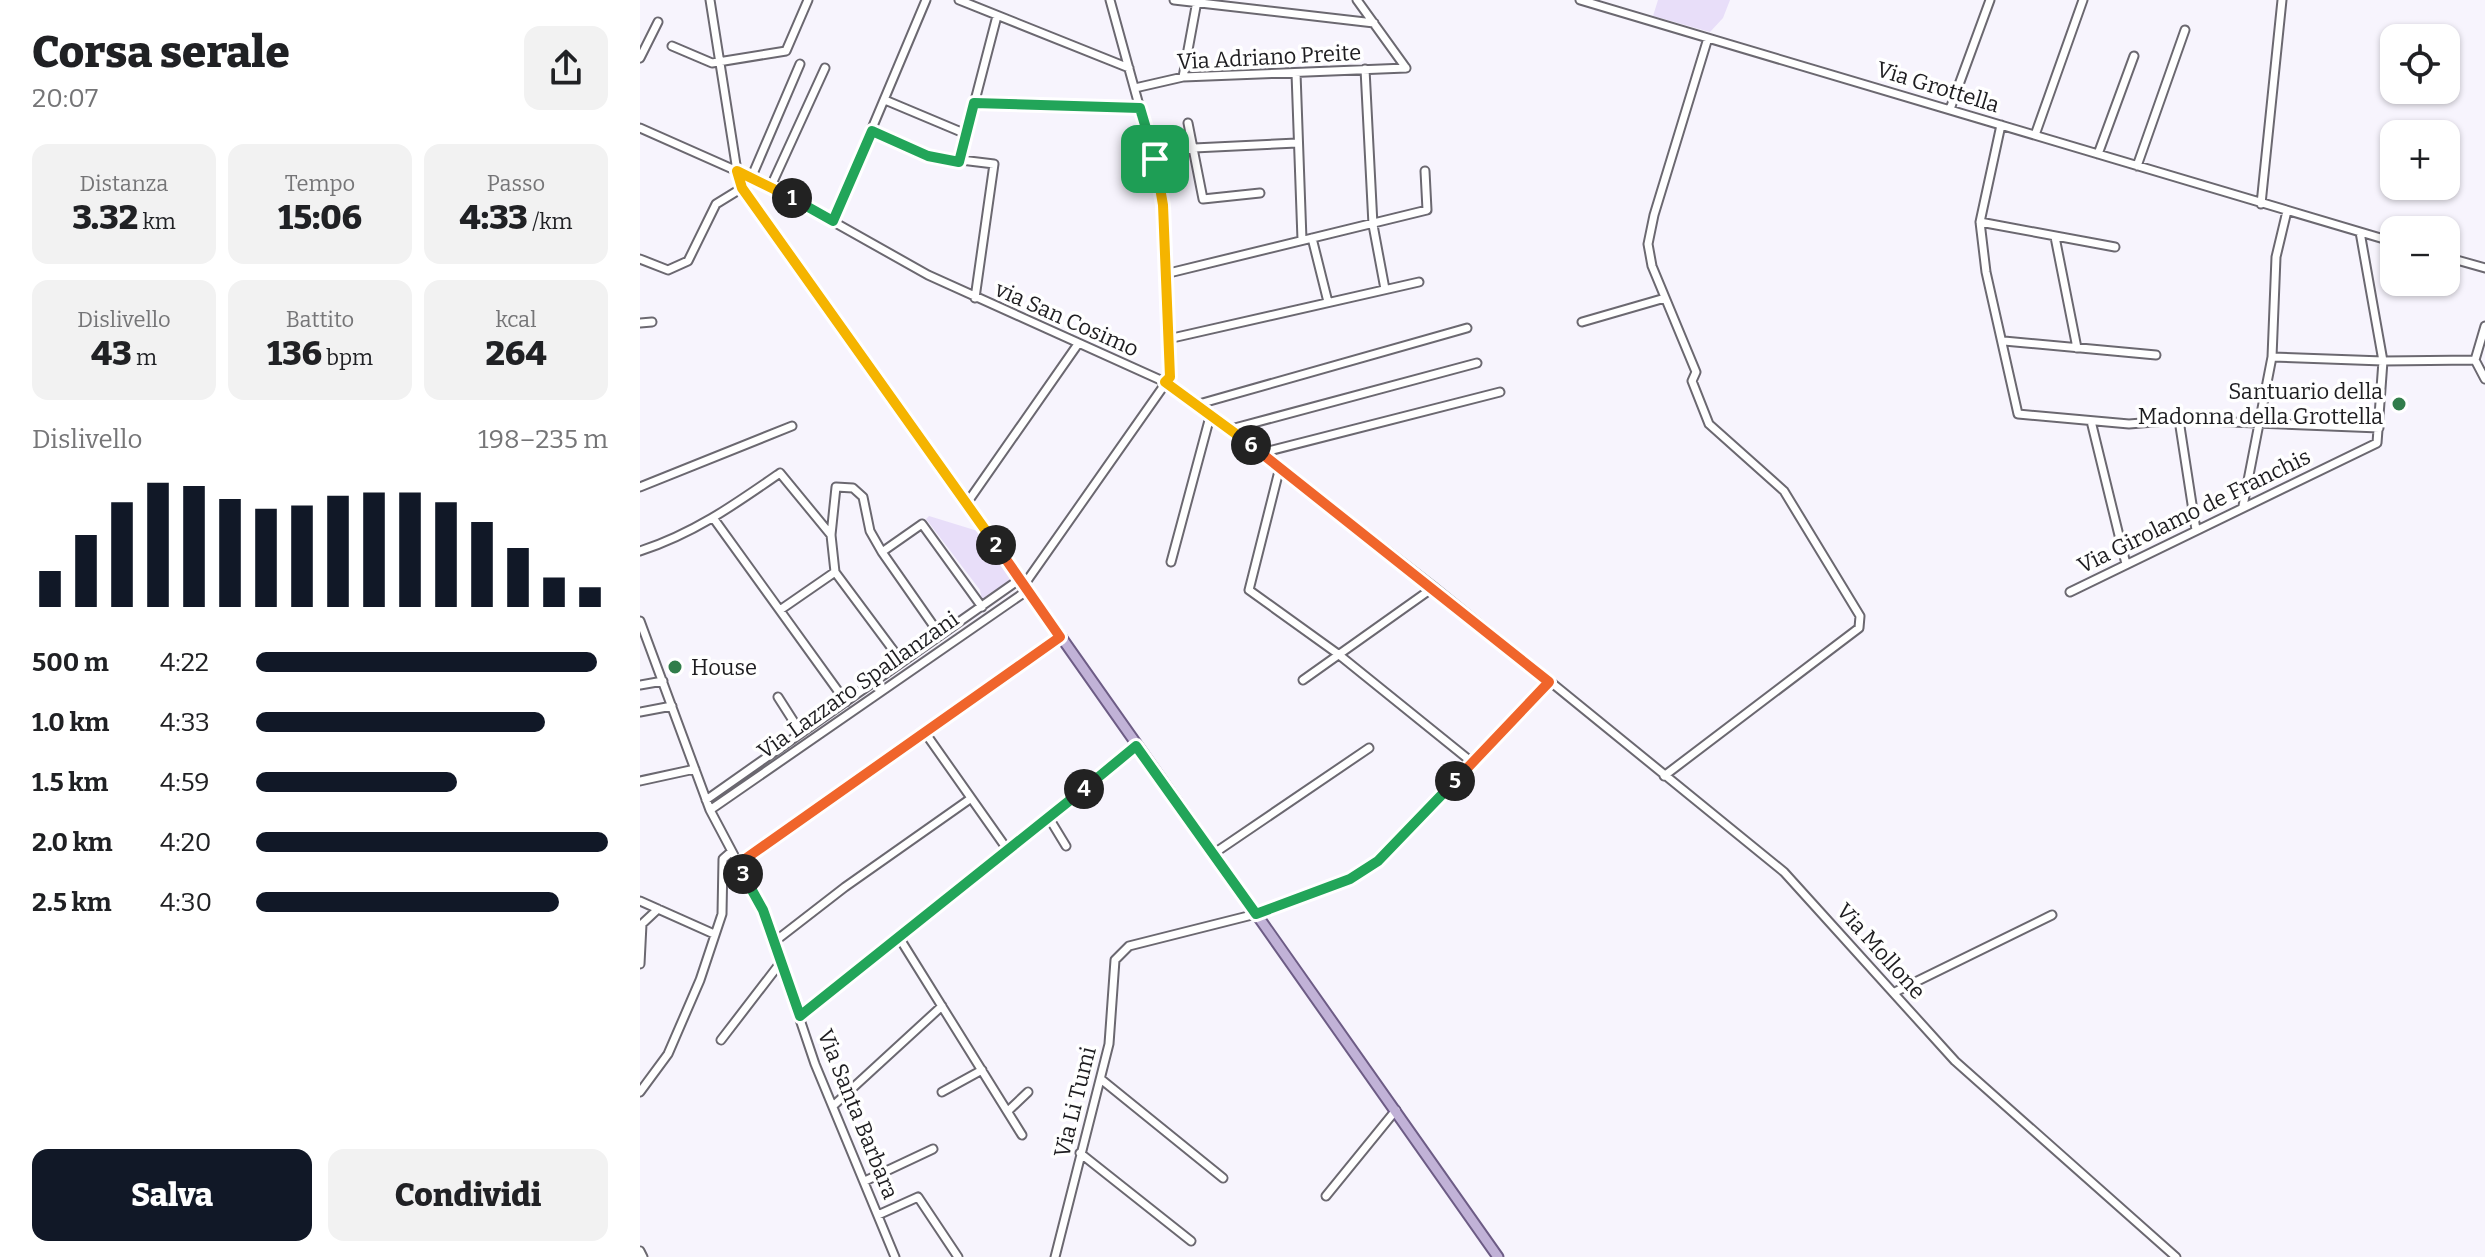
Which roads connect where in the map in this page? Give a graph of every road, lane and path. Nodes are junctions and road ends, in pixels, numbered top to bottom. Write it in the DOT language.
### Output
graph roads {
  1 [pos="710,0"];
  2 [pos="808,0"];
  3 [pos="926,0"];
  4 [pos="959,0"];
  5 [pos="1110,0"];
  6 [pos="1174,0"];
  7 [pos="1357,0"];
  8 [pos="1580,0"];
  9 [pos="1620,0"];
  10 [pos="1990,0"];
  11 [pos="2083,0"];
  12 [pos="2282,0"];
  13 [pos="1197,2"];
  14 [pos="1617,11"];
  15 [pos="997,16"];
  16 [pos="658,22"];
  17 [pos="1374,23"];
  18 [pos="2185,30"];
  19 [pos="1708,38"];
  20 [pos="672,46"];
  21 [pos="2134,56"];
  22 [pos="640,58"];
  23 [pos="719,61"];
  24 [pos="800,64"];
  25 [pos="825,68"];
  26 [pos="1129,68"];
  27 [pos="1365,69"];
  28 [pos="1296,73"];
  29 [pos="1183,77"];
  30 [pos="1135,88"];
  31 [pos="885,100"];
  32 [pos="974,103"];
  33 [pos="1140,108"];
  34 [pos="1950,109"];
  35 [pos="1188,123"];
  36 [pos="2001,125"];
  37 [pos="640,128"];
  38 [pos="872,131"];
  39 [pos="966,134"];
  40 [pos="2035,135"];
  41 [pos="1297,143"];
  42 [pos="1194,148"];
  43 [pos="2098,154"];
  44 [pos="1155,159"];
  45 [pos="959,162"];
  46 [pos="2137,166"];
  47 [pos="737,171"];
  48 [pos="1425,171"];
  49 [pos="752,176"];
  50 [pos="771,186"];
  51 [pos="742,188"];
  52 [pos="1260,193"];
  53 [pos="2261,204"];
  54 [pos="2287,211"];
  55 [pos="833,221"];
  56 [pos="1980,222"];
  57 [pos="1373,225"];
  58 [pos="2360,232"];
  59 [pos="2055,237"];
  60 [pos="1312,238"];
  61 [pos="2380,238"];
  62 [pos="1302,240"];
  63 [pos="2115,247"];
  64 [pos="640,259"];
  65 [pos="2460,261"];
  66 [pos="2485,268"];
  67 [pos="1165,274"];
  68 [pos="1419,282"];
  69 [pos="1385,289"];
  70 [pos="975,298"];
  71 [pos="1665,298"];
  72 [pos="1328,302"];
  73 [pos="652,322"];
  74 [pos="1582,322"];
  75 [pos="640,323"];
  76 [pos="2485,326"];
  77 [pos="1467,328"];
  78 [pos="1168,339"];
  79 [pos="2004,341"];
  80 [pos="1078,344"];
  81 [pos="2077,348"];
  82 [pos="2156,355"];
  83 [pos="2272,357"];
  84 [pos="2475,360"];
  85 [pos="2383,361"];
  86 [pos="1477,363"];
  87 [pos="2485,379"];
  88 [pos="1165,382"];
  89 [pos="1500,392"];
  90 [pos="1199,404"];
  91 [pos="1211,413"];
  92 [pos="2179,420"];
  93 [pos="2091,421"];
  94 [pos="2259,422"];
  95 [pos="792,426"];
  96 [pos="2379,428"];
  97 [pos="1231,429"];
  98 [pos="1261,453"];
  99 [pos="1280,467"];
  100 [pos="640,487"];
  101 [pos="967,503"];
  102 [pos="2243,506"];
  103 [pos="714,519"];
  104 [pos="2196,530"];
  105 [pos="831,535"];
  106 [pos="640,551"];
  107 [pos="882,552"];
  108 [pos="1171,562"];
  109 [pos="2126,564"];
  110 [pos="835,572"];
  111 [pos="1024,585"];
  112 [pos="1434,587"];
  113 [pos="2070,592"];
  114 [pos="982,607"];
  115 [pos="780,610"];
  116 [pos="640,623"];
  117 [pos="940,635"];
  118 [pos="1060,637"];
  119 [pos="1338,654"];
  120 [pos="902,662"];
  121 [pos="1303,680"];
  122 [pos="663,681"];
  123 [pos="1549,682"];
  124 [pos="640,685"];
  125 [pos="778,697"];
  126 [pos="846,702"];
  127 [pos="672,706"];
  128 [pos="640,712"];
  129 [pos="801,733"];
  130 [pos="926,734"];
  131 [pos="1136,746"];
  132 [pos="1369,748"];
  133 [pos="1473,763"];
  134 [pos="695,769"];
  135 [pos="1664,776"];
  136 [pos="640,781"];
  137 [pos="970,799"];
  138 [pos="706,800"];
  139 [pos="710,810"];
  140 [pos="1049,818"];
  141 [pos="1066,846"];
  142 [pos="1007,849"];
  143 [pos="731,852"];
  144 [pos="1213,854"];
  145 [pos="738,864"];
  146 [pos="640,901"];
  147 [pos="658,909"];
  148 [pos="1256,914"];
  149 [pos="2052,915"];
  150 [pos="714,934"];
  151 [pos="900,939"];
  152 [pos="774,942"];
  153 [pos="781,962"];
  154 [pos="640,964"];
  155 [pos="1895,992"];
  156 [pos="942,1006"];
  157 [pos="800,1016"];
  158 [pos="721,1040"];
  159 [pos="982,1070"];
  160 [pos="1102,1080"];
  161 [pos="640,1092"];
  162 [pos="942,1092"];
  163 [pos="1028,1092"];
  164 [pos="833,1106"];
  165 [pos="1396,1110"];
  166 [pos="1008,1111"];
  167 [pos="1022,1135"];
  168 [pos="933,1149"];
  169 [pos="1080,1153"];
  170 [pos="1223,1178"];
  171 [pos="865,1181"];
  172 [pos="1326,1196"];
  173 [pos="878,1215"];
  174 [pos="1191,1241"];
  175 [pos="640,1251"];
  176 [pos="643,1257"];
  177 [pos="895,1257"];
  178 [pos="958,1257"];
  179 [pos="1055,1257"];
  180 [pos="1498,1257"];
  181 [pos="2176,1257"];
  1 -- 23 [label="street"];
  2 -- 23 [label="street"];
  3 -- 31 [label="street"];
  4 -- 15 [label="street"];
  5 -- 26 [label="street"];
  6 -- 13 [label="street"];
  7 -- 17 [label="street"];
  8 -- 14 [label="street, Via Grottella"];
  9 -- 14 [label="street"];
  10 -- 34 [label="street"];
  11 -- 40 [label="street"];
  12 -- 53 [label="street"];
  13 -- 17 [label="street"];
  13 -- 29 [label="street"];
  14 -- 19 [label="street, Via Grottella"];
  15 -- 26 [label="street"];
  15 -- 32 [label="street"];
  16 -- 22 [label="street"];
  17 -- 27 [label="street, Via Adriano Preite"];
  18 -- 46 [label="street"];
  19 -- 34 [label="street, Via Grottella"];
  19 -- 71 [label="street"];
  20 -- 23 [label="street"];
  21 -- 43 [label="street"];
  23 -- 47 [label="street"];
  24 -- 49 [label="street"];
  25 -- 50 [label="street"];
  26 -- 30 [label="street"];
  27 -- 28 [label="street, Via Adriano Preite"];
  27 -- 57 [label="street"];
  28 -- 29 [label="street, Via Adriano Preite"];
  28 -- 41 [label="street"];
  29 -- 30 [label="street, Via Adriano Preite"];
  30 -- 33 [label="street"];
  31 -- 38 [label="street"];
  31 -- 39 [label="street"];
  32 -- 33 [label="street"];
  32 -- 39 [label="street"];
  33 -- 44 [label="street"];
  34 -- 36 [label="street, Via Grottella"];
  35 -- 42 [label="street"];
  36 -- 40 [label="street, Via Grottella"];
  36 -- 56 [label="street"];
  37 -- 47 [label="street, via San Cosimo"];
  38 -- 45 [label="street"];
  38 -- 55 [label="street"];
  39 -- 45 [label="street"];
  40 -- 43 [label="street, Via Grottella"];
  41 -- 42 [label="street"];
  41 -- 62 [label="street"];
  42 -- 44 [label="street"];
  42 -- 52 [label="street"];
  43 -- 46 [label="street, Via Grottella"];
  44 -- 67 [label="street"];
  45 -- 70 [label="street"];
  46 -- 53 [label="street, Via Grottella"];
  47 -- 49 [label="street, via San Cosimo"];
  47 -- 51 [label="street"];
  48 -- 57 [label="street"];
  49 -- 50 [label="street, via San Cosimo"];
  50 -- 55 [label="street, via San Cosimo"];
  51 -- 64 [label="street"];
  51 -- 101 [label="street"];
  53 -- 54 [label="street, Via Grottella"];
  54 -- 58 [label="street, Via Grottella"];
  54 -- 83 [label="street"];
  55 -- 70 [label="street, via San Cosimo"];
  56 -- 59 [label="street"];
  56 -- 79 [label="street"];
  57 -- 60 [label="street"];
  57 -- 69 [label="street"];
  58 -- 61 [label="street, Via Grottella"];
  58 -- 85 [label="street"];
  59 -- 63 [label="street"];
  59 -- 81 [label="street"];
  60 -- 62 [label="street"];
  60 -- 72 [label="street"];
  62 -- 67 [label="street"];
  65 -- 66 [label="street"];
  67 -- 78 [label="street"];
  68 -- 69 [label="street"];
  69 -- 72 [label="street"];
  70 -- 80 [label="street, via San Cosimo"];
  71 -- 74 [label="street"];
  71 -- 135 [label="street"];
  72 -- 78 [label="street"];
  73 -- 75 [label="street"];
  76 -- 84 [label="street"];
  77 -- 90 [label="street"];
  78 -- 88 [label="street"];
  79 -- 81 [label="street"];
  79 -- 93 [label="street"];
  80 -- 88 [label="street, via San Cosimo"];
  80 -- 101 [label="street"];
  81 -- 82 [label="street"];
  83 -- 85 [label="street"];
  83 -- 94 [label="street"];
  84 -- 85 [label="street"];
  84 -- 87 [label="street"];
  85 -- 96 [label="street"];
  86 -- 97 [label="street"];
  88 -- 90 [label="street, via San Cosimo"];
  88 -- 111 [label="street"];
  89 -- 98 [label="street"];
  90 -- 91 [label="street, via San Cosimo"];
  91 -- 97 [label="street, via San Cosimo"];
  91 -- 108 [label="street"];
  92 -- 93 [label="street"];
  92 -- 94 [label="street"];
  92 -- 104 [label="street"];
  93 -- 109 [label="street"];
  94 -- 96 [label="street"];
  94 -- 102 [label="street"];
  95 -- 100 [label="street"];
  96 -- 102 [label="street, Via Girolamo de Franchis"];
  97 -- 98 [label="street, via San Cosimo"];
  98 -- 99 [label="street, via San Cosimo"];
  99 -- 112 [label="street, via San Cosimo"];
  99 -- 119 [label="street"];
  101 -- 111 [label="street"];
  102 -- 104 [label="street, Via Girolamo de Franchis"];
  103 -- 105 [label="street"];
  103 -- 106 [label="street"];
  103 -- 115 [label="street"];
  104 -- 109 [label="street, Via Girolamo de Franchis"];
  105 -- 107 [label="street"];
  105 -- 110 [label="street"];
  107 -- 114 [label="street"];
  107 -- 117 [label="street"];
  109 -- 113 [label="street, Via Girolamo de Franchis"];
  110 -- 115 [label="street"];
  110 -- 120 [label="street"];
  111 -- 114 [label="street, Via Lazzaro Spallanzani"];
  111 -- 118 [label="main road"];
  111 -- 139 [label="street, Via Lazzaro Spallanzani"];
  112 -- 119 [label="street"];
  112 -- 123 [label="street, via San Cosimo"];
  114 -- 117 [label="street, Via Lazzaro Spallanzani"];
  115 -- 126 [label="street"];
  116 -- 122 [label="street, Via Santa Barbara"];
  117 -- 120 [label="street, Via Lazzaro Spallanzani"];
  118 -- 130 [label="street"];
  118 -- 131 [label="main road"];
  119 -- 121 [label="street"];
  119 -- 133 [label="street"];
  120 -- 126 [label="street, Via Lazzaro Spallanzani"];
  122 -- 124 [label="street"];
  122 -- 127 [label="street, Via Santa Barbara"];
  123 -- 133 [label="street"];
  123 -- 135 [label="street, Via Mollone"];
  125 -- 129 [label="street"];
  126 -- 129 [label="street, Via Lazzaro Spallanzani"];
  127 -- 128 [label="street"];
  127 -- 134 [label="street, Via Santa Barbara"];
  129 -- 138 [label="street, Via Lazzaro Spallanzani"];
  130 -- 137 [label="street"];
  130 -- 145 [label="street"];
  131 -- 140 [label="street"];
  131 -- 144 [label="main road"];
  132 -- 144 [label="street"];
  133 -- 148 [label="street"];
  134 -- 136 [label="street"];
  134 -- 138 [label="street, Via Santa Barbara"];
  135 -- 155 [label="street, Via Mollone"];
  137 -- 142 [label="street"];
  137 -- 152 [label="street"];
  138 -- 139 [label="street, Via Santa Barbara"];
  139 -- 143 [label="street, Via Santa Barbara"];
  140 -- 141 [label="street"];
  140 -- 142 [label="street"];
  142 -- 151 [label="street"];
  143 -- 145 [label="street, Via Santa Barbara"];
  143 -- 150 [label="street"];
  144 -- 148 [label="main road"];
  145 -- 152 [label="street, Via Santa Barbara"];
  146 -- 147 [label="street"];
  147 -- 150 [label="street"];
  147 -- 154 [label="street"];
  148 -- 160 [label="street, Via Li Tumi"];
  148 -- 165 [label="main road"];
  149 -- 155 [label="street"];
  150 -- 161 [label="street"];
  151 -- 156 [label="street"];
  151 -- 157 [label="street"];
  152 -- 153 [label="street, Via Santa Barbara"];
  153 -- 157 [label="street, Via Santa Barbara"];
  153 -- 158 [label="street"];
  155 -- 181 [label="street, Via Mollone"];
  156 -- 159 [label="street"];
  156 -- 164 [label="street"];
  157 -- 164 [label="street, Via Santa Barbara"];
  159 -- 162 [label="street"];
  159 -- 166 [label="street"];
  160 -- 169 [label="street, Via Li Tumi"];
  160 -- 170 [label="street"];
  163 -- 166 [label="street"];
  164 -- 171 [label="street, Via Santa Barbara"];
  165 -- 172 [label="street"];
  165 -- 180 [label="main road"];
  166 -- 167 [label="street"];
  168 -- 171 [label="street"];
  169 -- 174 [label="street"];
  169 -- 179 [label="street, Via Li Tumi"];
  171 -- 173 [label="street, Via Santa Barbara"];
  173 -- 177 [label="street, Via Santa Barbara"];
  173 -- 178 [label="street"];
  175 -- 176 [label="street"];
}
